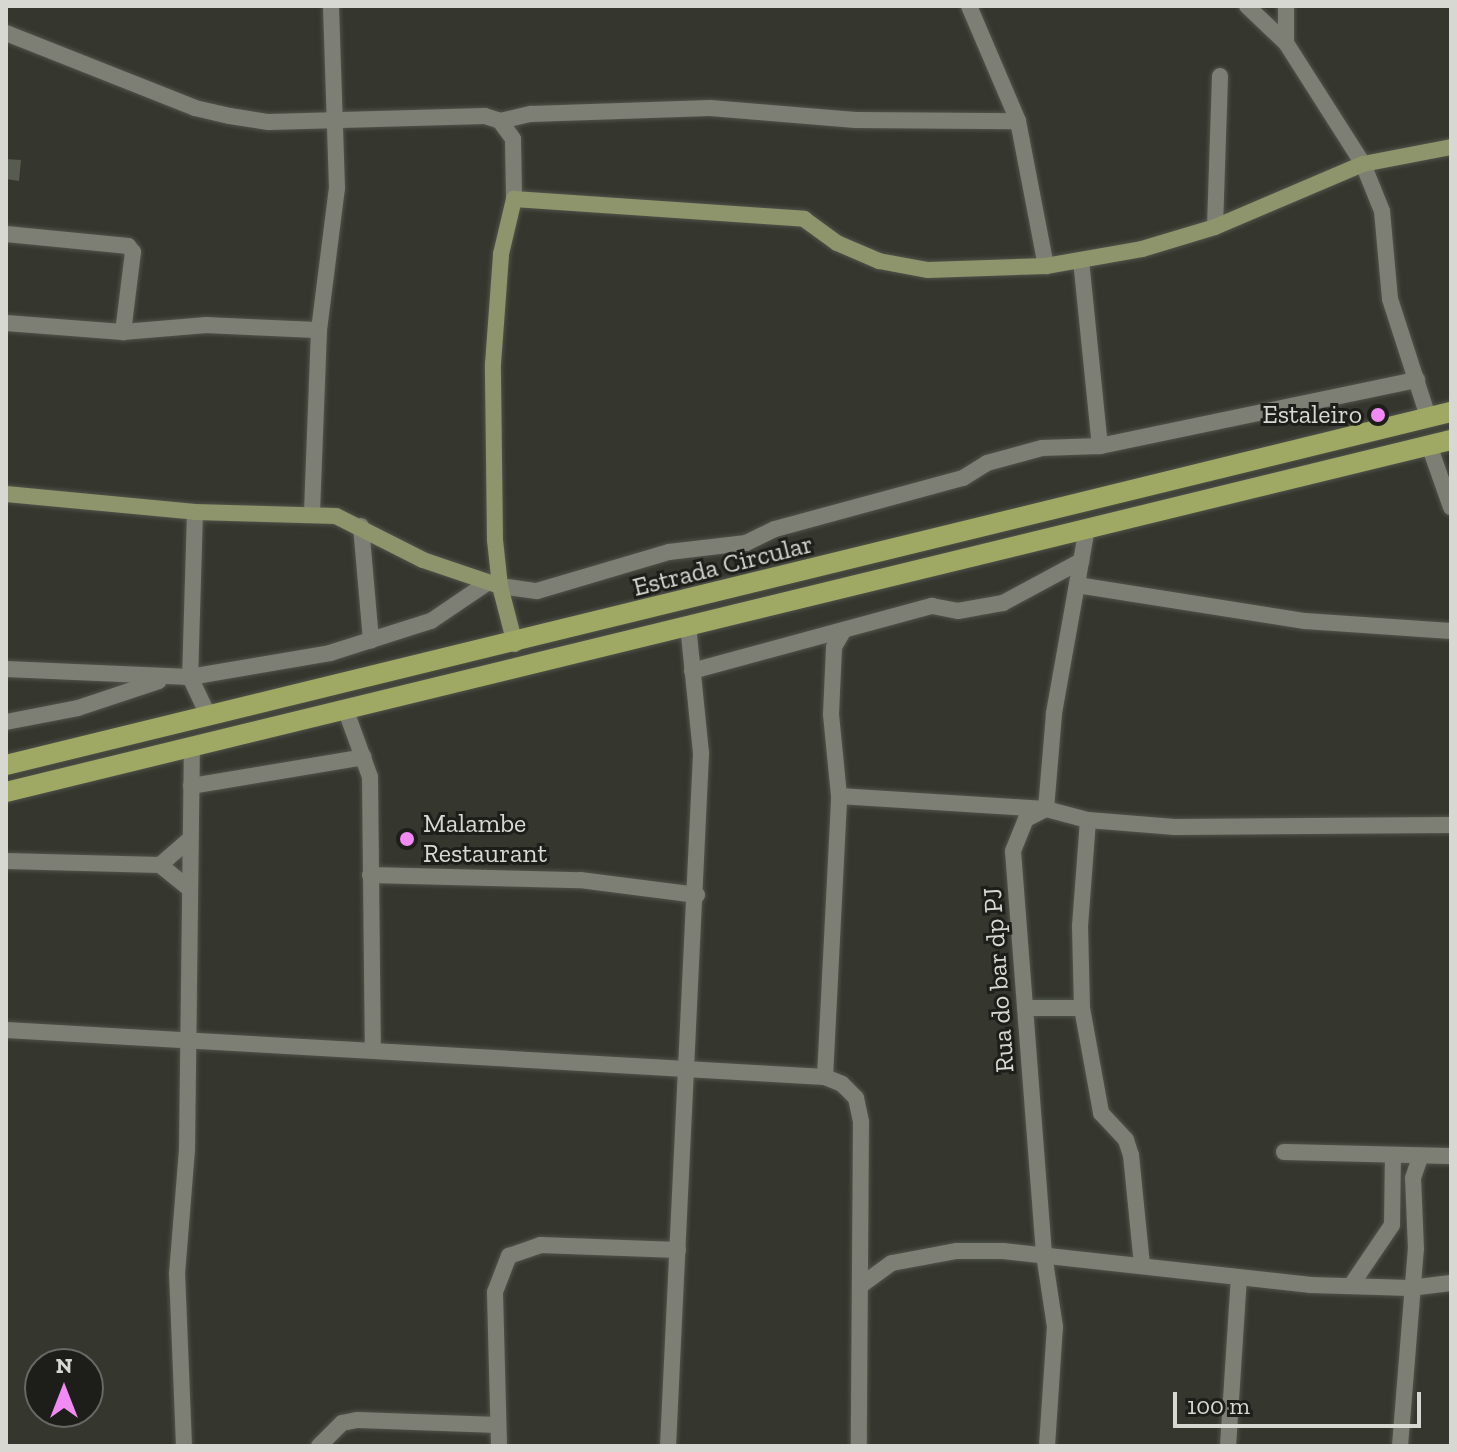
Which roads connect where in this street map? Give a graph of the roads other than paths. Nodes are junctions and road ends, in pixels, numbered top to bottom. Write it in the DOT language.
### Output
graph roads {
  1 [pos="331,6"];
  2 [pos="969,6"];
  3 [pos="1247,6"];
  4 [pos="1286,6"];
  5 [pos="6,33"];
  6 [pos="1286,43"];
  7 [pos="1220,76"];
  8 [pos="333,120"];
  9 [pos="500,121"];
  10 [pos="1018,121"];
  11 [pos="1451,147"];
  12 [pos="1363,164"];
  13 [pos="514,199"];
  14 [pos="1215,227"];
  15 [pos="6,234"];
  16 [pos="1081,260"];
  17 [pos="1046,266"];
  18 [pos="6,323"];
  19 [pos="319,330"];
  20 [pos="123,332"];
  21 [pos="1417,380"];
  22 [pos="1451,412"];
  23 [pos="1428,417"];
  24 [pos="1451,440"];
  25 [pos="1429,445"];
  26 [pos="1100,446"];
  27 [pos="6,494"];
  28 [pos="1451,507"];
  29 [pos="195,512"];
  30 [pos="312,512"];
  31 [pos="361,526"];
  32 [pos="1087,528"];
  33 [pos="1081,561"];
  34 [pos="493,584"];
  35 [pos="1077,585"];
  36 [pos="688,626"];
  37 [pos="844,630"];
  38 [pos="1451,631"];
  39 [pos="818,636"];
  40 [pos="371,641"];
  41 [pos="515,644"];
  42 [pos="834,647"];
  43 [pos="6,669"];
  44 [pos="692,671"];
  45 [pos="190,677"];
  46 [pos="166,678"];
  47 [pos="346,711"];
  48 [pos="209,717"];
  49 [pos="6,722"];
  50 [pos="192,745"];
  51 [pos="364,757"];
  52 [pos="6,765"];
  53 [pos="191,786"];
  54 [pos="6,792"];
  55 [pos="839,796"];
  56 [pos="1046,809"];
  57 [pos="1088,820"];
  58 [pos="1451,825"];
  59 [pos="190,839"];
  60 [pos="6,861"];
  61 [pos="160,865"];
  62 [pos="370,875"];
  63 [pos="188,888"];
  64 [pos="697,895"];
  65 [pos="1025,1008"];
  66 [pos="1082,1008"];
  67 [pos="6,1030"];
  68 [pos="187,1044"];
  69 [pos="373,1049"];
  70 [pos="690,1069"];
  71 [pos="825,1077"];
  72 [pos="1284,1152"];
  73 [pos="1451,1156"];
  74 [pos="1393,1157"];
  75 [pos="1420,1158"];
  76 [pos="678,1250"];
  77 [pos="860,1251"];
  78 [pos="1044,1254"];
  79 [pos="892,1263"];
  80 [pos="1142,1265"];
  81 [pos="1239,1278"];
  82 [pos="1451,1283"];
  83 [pos="1352,1284"];
  84 [pos="860,1286"];
  85 [pos="1410,1288"];
  86 [pos="498,1425"];
  87 [pos="184,1446"];
  88 [pos="319,1446"];
  89 [pos="499,1446"];
  90 [pos="668,1446"];
  91 [pos="859,1446"];
  92 [pos="1047,1446"];
  93 [pos="1228,1446"];
  94 [pos="1400,1446"];
  1 -- 8 [label="street"];
  2 -- 10 [label="street"];
  3 -- 6 [label="street"];
  4 -- 6 [label="street"];
  5 -- 8 [label="street"];
  6 -- 12 [label="street"];
  7 -- 14 [label="street"];
  8 -- 9 [label="street"];
  8 -- 19 [label="street"];
  9 -- 10 [label="street"];
  9 -- 13 [label="street"];
  10 -- 17 [label="street"];
  11 -- 12 [label="street"];
  12 -- 14 [label="street"];
  12 -- 21 [label="street"];
  13 -- 17 [label="street"];
  13 -- 34 [label="street"];
  14 -- 16 [label="street"];
  15 -- 20 [label="street"];
  16 -- 17 [label="street"];
  16 -- 26 [label="street"];
  18 -- 20 [label="street"];
  19 -- 20 [label="street"];
  19 -- 30 [label="street"];
  21 -- 23 [label="street"];
  21 -- 26 [label="street"];
  22 -- 23 [label="main road, Estrada Circular"];
  23 -- 41 [label="main road, Estrada Circular"];
  24 -- 25 [label="main road, Estrada Circular"];
  25 -- 28 [label="street"];
  25 -- 32 [label="main road, Estrada Circular"];
  26 -- 34 [label="street"];
  27 -- 29 [label="street"];
  29 -- 30 [label="street"];
  29 -- 45 [label="street"];
  30 -- 31 [label="street"];
  31 -- 34 [label="street"];
  31 -- 40 [label="street"];
  32 -- 33 [label="street"];
  32 -- 36 [label="main road, Estrada Circular"];
  33 -- 35 [label="street"];
  33 -- 37 [label="street"];
  34 -- 40 [label="street"];
  34 -- 41 [label="street"];
  35 -- 38 [label="street"];
  35 -- 56 [label="street"];
  36 -- 44 [label="street"];
  36 -- 47 [label="main road, Estrada Circular"];
  37 -- 39 [label="street"];
  37 -- 42 [label="street"];
  39 -- 42 [label="street"];
  39 -- 44 [label="street"];
  40 -- 45 [label="street"];
  41 -- 48 [label="main road, Estrada Circular"];
  42 -- 55 [label="street"];
  43 -- 46 [label="street"];
  44 -- 64 [label="street"];
  45 -- 46 [label="street"];
  45 -- 48 [label="street"];
  46 -- 49 [label="street"];
  47 -- 50 [label="main road, Estrada Circular"];
  47 -- 51 [label="street"];
  48 -- 52 [label="main road, Estrada Circular"];
  50 -- 53 [label="street"];
  50 -- 54 [label="main road, Estrada Circular"];
  51 -- 53 [label="street"];
  51 -- 62 [label="street"];
  53 -- 59 [label="street"];
  55 -- 56 [label="street"];
  55 -- 71 [label="street"];
  56 -- 57 [label="street"];
  56 -- 65 [label="street, Rua do bar dp PJ"];
  57 -- 58 [label="street"];
  57 -- 66 [label="street"];
  59 -- 61 [label="street"];
  59 -- 63 [label="street"];
  60 -- 61 [label="street"];
  61 -- 63 [label="street"];
  62 -- 64 [label="street"];
  62 -- 69 [label="street"];
  63 -- 68 [label="street"];
  64 -- 70 [label="street"];
  65 -- 66 [label="street"];
  65 -- 78 [label="street, Rua do bar dp PJ"];
  66 -- 80 [label="street"];
  67 -- 68 [label="street"];
  68 -- 69 [label="street"];
  68 -- 87 [label="street"];
  69 -- 70 [label="street"];
  70 -- 71 [label="street"];
  70 -- 76 [label="street"];
  71 -- 77 [label="street"];
  72 -- 74 [label="street"];
  73 -- 75 [label="street"];
  74 -- 75 [label="street"];
  74 -- 83 [label="street"];
  75 -- 85 [label="street"];
  76 -- 86 [label="street"];
  76 -- 90 [label="street"];
  77 -- 79 [label="street"];
  77 -- 84 [label="street"];
  78 -- 79 [label="street"];
  78 -- 80 [label="street"];
  78 -- 92 [label="street, Rua do bar dp PJ"];
  79 -- 84 [label="street"];
  80 -- 81 [label="street"];
  81 -- 83 [label="street"];
  81 -- 93 [label="street"];
  82 -- 85 [label="street"];
  83 -- 85 [label="street"];
  84 -- 91 [label="street"];
  85 -- 94 [label="street"];
  86 -- 88 [label="street"];
  86 -- 89 [label="street"];
}
